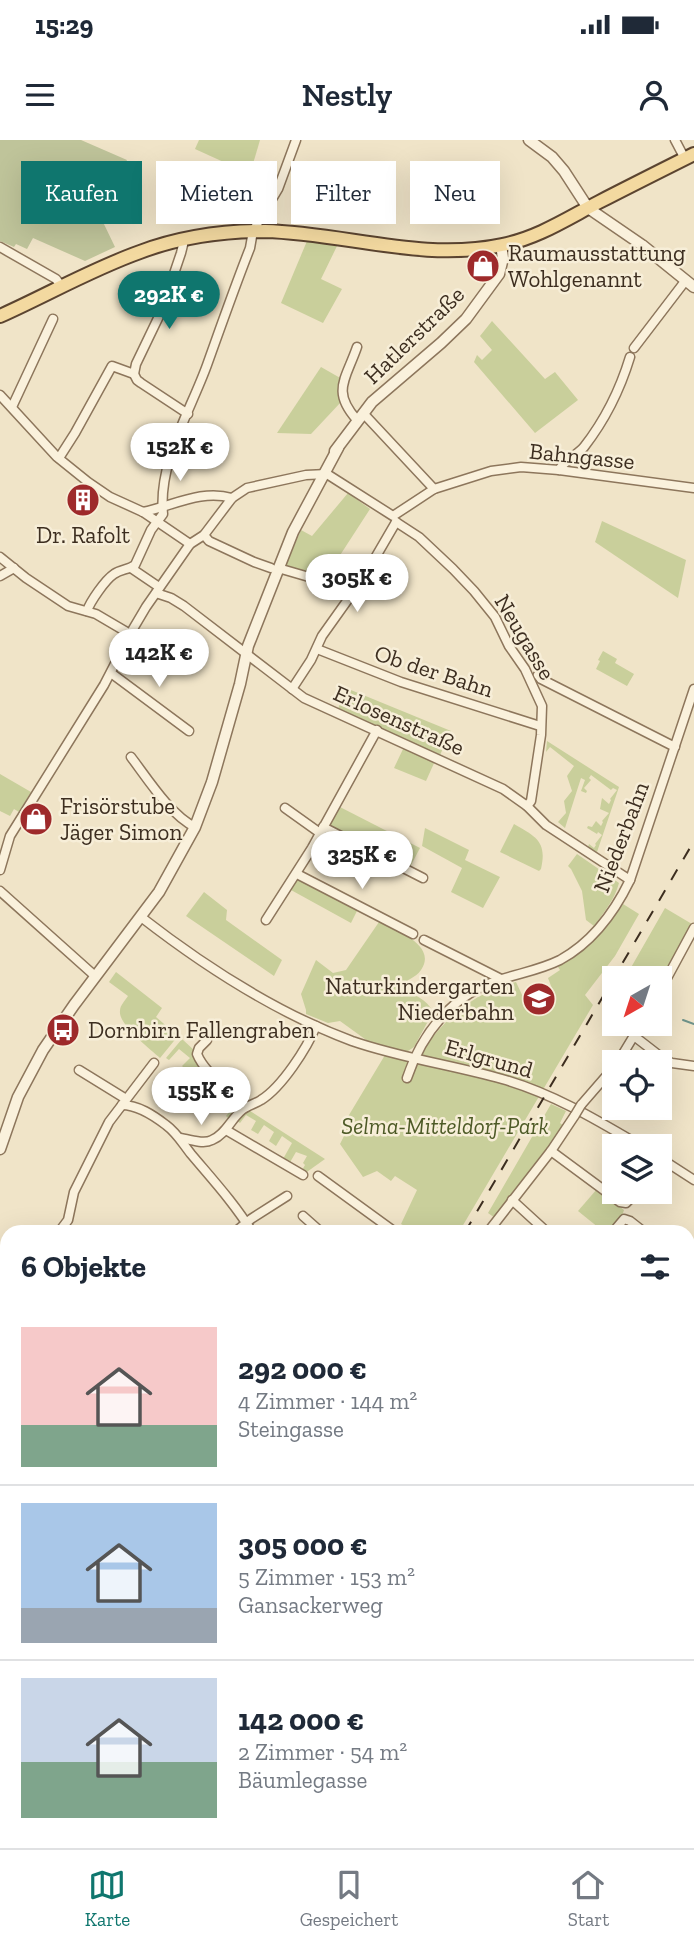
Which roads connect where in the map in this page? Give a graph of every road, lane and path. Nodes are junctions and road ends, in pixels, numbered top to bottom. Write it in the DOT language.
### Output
graph roads {
  1 [pos="296,140"];
  2 [pos="529,140"];
  3 [pos="675,140"];
  4 [pos="689,157"];
  5 [pos="588,208"];
  6 [pos="254,232"];
  7 [pos="181,240"];
  8 [pos="501,245"];
  9 [pos="0,247"];
  10 [pos="690,284"];
  11 [pos="62,287"];
  12 [pos="0,316"];
  13 [pos="54,319"];
  14 [pos="357,347"];
  15 [pos="634,348"];
  16 [pos="630,357"];
  17 [pos="134,374"];
  18 [pos="0,395"];
  19 [pos="12,407"];
  20 [pos="188,414"];
  21 [pos="360,416"];
  22 [pos="58,458"];
  23 [pos="559,470"];
  24 [pos="323,474"];
  25 [pos="694,488"];
  26 [pos="434,489"];
  27 [pos="232,498"];
  28 [pos="163,506"];
  29 [pos="143,512"];
  30 [pos="394,519"];
  31 [pos="158,523"];
  32 [pos="204,536"];
  33 [pos="190,544"];
  34 [pos="0,557"];
  35 [pos="14,568"];
  36 [pos="131,568"];
  37 [pos="275,568"];
  38 [pos="0,576"];
  39 [pos="157,590"];
  40 [pos="350,597"];
  41 [pos="87,611"];
  42 [pos="130,634"];
  43 [pos="317,649"];
  44 [pos="249,656"];
  45 [pos="111,673"];
  46 [pos="538,675"];
  47 [pos="292,689"];
  48 [pos="694,689"];
  49 [pos="540,726"];
  50 [pos="377,730"];
  51 [pos="189,731"];
  52 [pos="675,747"];
  53 [pos="131,757"];
  54 [pos="527,806"];
  55 [pos="285,808"];
  56 [pos="195,827"];
  57 [pos="321,830"];
  58 [pos="0,870"];
  59 [pos="297,874"];
  60 [pos="423,878"];
  61 [pos="630,880"];
  62 [pos="0,891"];
  63 [pos="141,917"];
  64 [pos="266,920"];
  65 [pos="694,928"];
  66 [pos="413,934"];
  67 [pos="424,940"];
  68 [pos="672,969"];
  69 [pos="95,976"];
  70 [pos="501,979"];
  71 [pos="316,1027"];
  72 [pos="634,1036"];
  73 [pos="207,1040"];
  74 [pos="625,1050"];
  75 [pos="414,1058"];
  76 [pos="155,1063"];
  77 [pos="694,1066"];
  78 [pos="79,1070"];
  79 [pos="407,1079"];
  80 [pos="602,1081"];
  81 [pos="124,1102"];
  82 [pos="246,1107"];
  83 [pos="226,1130"];
  84 [pos="621,1134"];
  85 [pos="180,1138"];
  86 [pos="0,1149"];
  87 [pos="551,1152"];
  88 [pos="672,1166"];
  89 [pos="303,1175"];
  90 [pos="692,1176"];
  91 [pos="318,1177"];
  92 [pos="602,1189"];
  93 [pos="287,1196"];
  94 [pos="512,1200"];
  95 [pos="303,1216"];
  96 [pos="247,1223"];
  97 [pos="65,1225"];
  98 [pos="244,1225"];
  99 [pos="313,1225"];
  100 [pos="385,1225"];
  101 [pos="493,1225"];
  102 [pos="539,1225"];
  103 [pos="619,1225"];
  104 [pos="635,1225"];
  1 -- 6 [label="street"];
  2 -- 5 [label="street"];
  3 -- 4 [label="street"];
  4 -- 5 [label="main road"];
  5 -- 8 [label="main road"];
  5 -- 10 [label="street"];
  6 -- 7 [label="main road"];
  6 -- 8 [label="main road"];
  6 -- 20 [label="street"];
  7 -- 11 [label="main road"];
  7 -- 17 [label="street"];
  8 -- 21 [label="street, Hatlerstraße"];
  9 -- 11 [label="street"];
  10 -- 15 [label="street"];
  11 -- 12 [label="main road"];
  13 -- 19 [label="street"];
  14 -- 21 [label="street"];
  16 -- 23 [label="street"];
  17 -- 20 [label="street"];
  17 -- 22 [label="street"];
  18 -- 19 [label="street"];
  19 -- 22 [label="street"];
  20 -- 28 [label="street"];
  21 -- 24 [label="street, Hatlerstraße"];
  21 -- 26 [label="street"];
  22 -- 29 [label="street"];
  23 -- 25 [label="street, Bahngasse"];
  23 -- 26 [label="street, Bahngasse"];
  24 -- 27 [label="street"];
  24 -- 30 [label="street"];
  24 -- 37 [label="street, Hatlerstraße"];
  26 -- 30 [label="street, Bahngasse"];
  27 -- 28 [label="street"];
  27 -- 32 [label="street"];
  28 -- 29 [label="street"];
  28 -- 31 [label="street"];
  29 -- 31 [label="street"];
  30 -- 40 [label="street"];
  30 -- 49 [label="street, Neugasse"];
  31 -- 33 [label="street"];
  31 -- 36 [label="street"];
  32 -- 33 [label="street"];
  32 -- 37 [label="street"];
  33 -- 39 [label="street"];
  34 -- 35 [label="street"];
  35 -- 38 [label="street"];
  35 -- 41 [label="street"];
  36 -- 39 [label="street, Erlosenstraße"];
  36 -- 41 [label="street"];
  37 -- 40 [label="street"];
  37 -- 44 [label="street, Hatlerstraße"];
  39 -- 42 [label="street"];
  39 -- 44 [label="street, Erlosenstraße"];
  40 -- 43 [label="street"];
  41 -- 42 [label="street"];
  42 -- 45 [label="street"];
  43 -- 47 [label="street"];
  43 -- 49 [label="street, Ob der Bahn"];
  44 -- 47 [label="street, Erlosenstraße"];
  44 -- 56 [label="street, Hatlerstraße"];
  45 -- 51 [label="street"];
  45 -- 58 [label="street"];
  46 -- 52 [label="street"];
  47 -- 50 [label="street, Erlosenstraße"];
  48 -- 52 [label="street, Niederbahn"];
  49 -- 54 [label="street, Neugasse"];
  50 -- 54 [label="street, Erlosenstraße"];
  50 -- 57 [label="street"];
  52 -- 61 [label="street, Niederbahn"];
  53 -- 56 [label="street"];
  54 -- 61 [label="street, Erlosenstraße"];
  55 -- 57 [label="street"];
  56 -- 63 [label="street, Hatlerstraße"];
  57 -- 59 [label="street"];
  57 -- 60 [label="street"];
  59 -- 64 [label="street"];
  59 -- 66 [label="street"];
  61 -- 70 [label="street, Niederbahn"];
  62 -- 69 [label="street"];
  63 -- 69 [label="street, Hatlerstraße"];
  63 -- 71 [label="street, Erlgrund"];
  65 -- 68 [label="street"];
  67 -- 70 [label="street"];
  69 -- 86 [label="street, Hatlerstraße"];
  70 -- 75 [label="street, Niederbahn"];
  71 -- 75 [label="street, Erlgrund"];
  71 -- 82 [label="street"];
  72 -- 74 [label="street"];
  72 -- 77 [label="street"];
  73 -- 82 [label="street"];
  75 -- 79 [label="street, Niederbahn"];
  75 -- 84 [label="street, Erlgrund"];
  76 -- 81 [label="street"];
  78 -- 81 [label="street"];
  80 -- 87 [label="street, bridge"];
  81 -- 85 [label="street"];
  81 -- 97 [label="street"];
  82 -- 83 [label="street"];
  83 -- 85 [label="street"];
  83 -- 89 [label="street"];
  85 -- 96 [label="street"];
  87 -- 92 [label="street"];
  87 -- 94 [label="street"];
  88 -- 90 [label="street"];
  91 -- 100 [label="street"];
  93 -- 96 [label="street"];
  94 -- 101 [label="street"];
  94 -- 102 [label="street"];
  95 -- 99 [label="street"];
  96 -- 98 [label="street"];
  103 -- 104 [label="street"];
}
